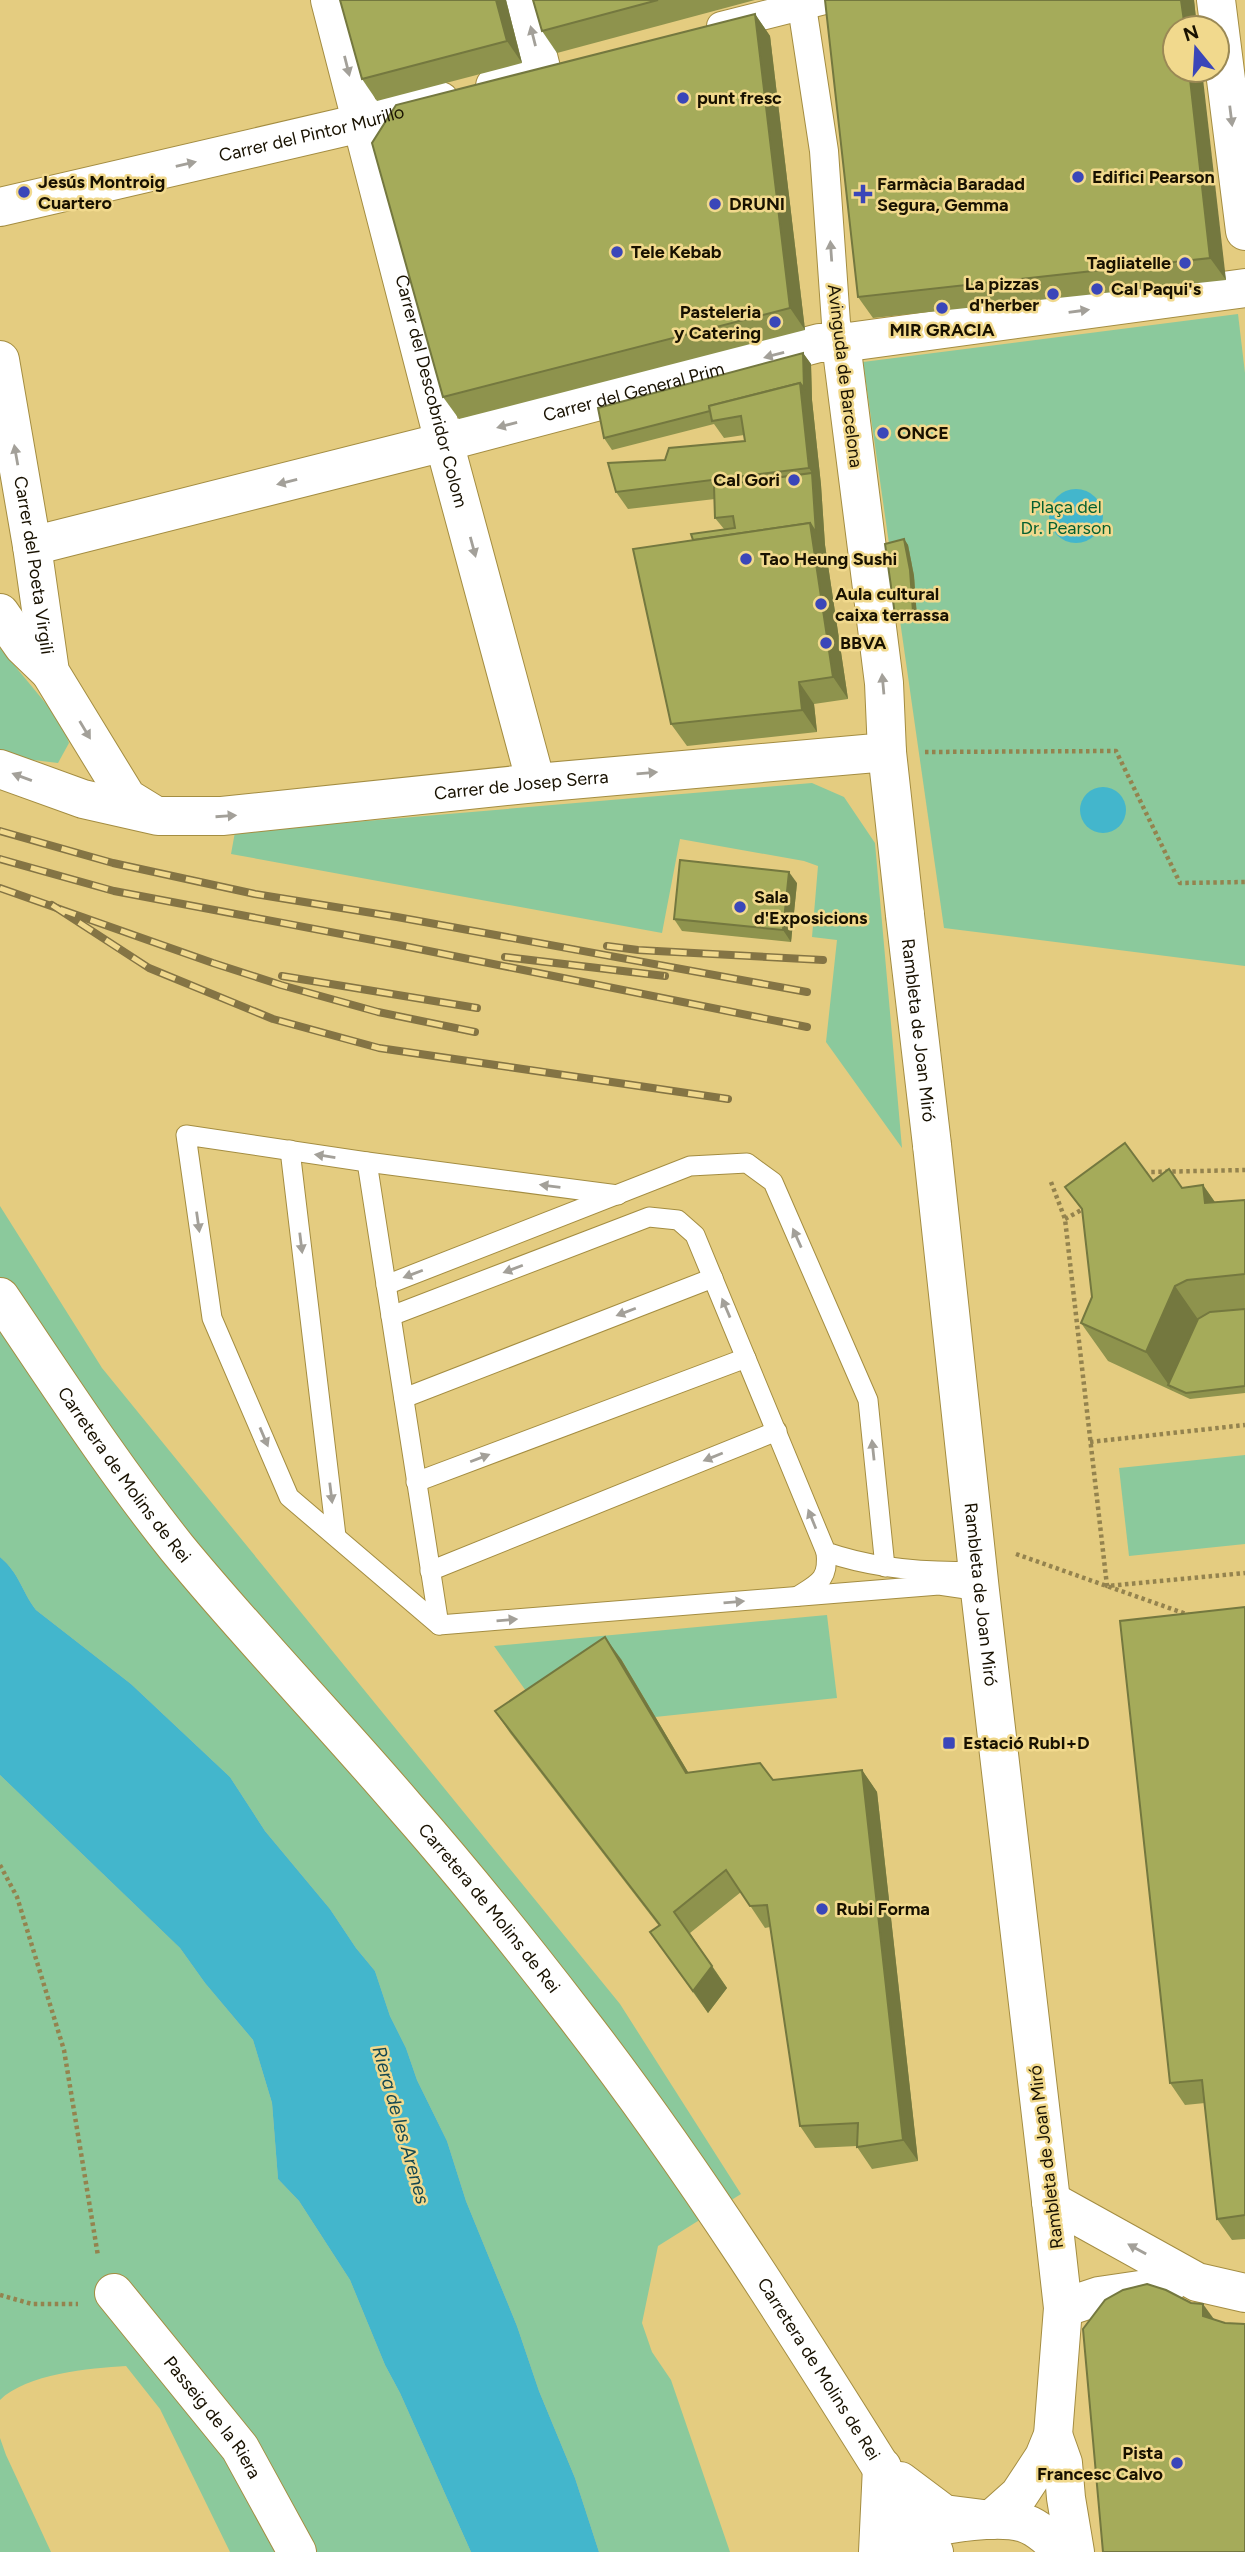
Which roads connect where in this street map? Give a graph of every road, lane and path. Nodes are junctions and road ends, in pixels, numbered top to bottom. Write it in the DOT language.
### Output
graph roads {
  1 [pos="330,0"];
  2 [pos="524,0"];
  3 [pos="1216,0"];
  4 [pos="810,2"];
  5 [pos="698,32"];
  6 [pos="362,123"];
  7 [pos="0,207"];
  8 [pos="1245,232"];
  9 [pos="1245,288"];
  10 [pos="841,343"];
  11 [pos="0,360"];
  12 [pos="444,442"];
  13 [pos="32,546"];
  14 [pos="0,613"];
  15 [pos="50,672"];
  16 [pos="887,752"];
  17 [pos="0,769"];
  18 [pos="536,783"];
  19 [pos="158,816"];
  20 [pos="1245,882"];
  21 [pos="289,1150"];
  22 [pos="367,1162"];
  23 [pos="1245,1170"];
  24 [pos="1138,1179"];
  25 [pos="1051,1182"];
  26 [pos="618,1195"];
  27 [pos="1089,1206"];
  28 [pos="1065,1219"];
  29 [pos="713,1278"];
  30 [pos="386,1285"];
  31 [pos="0,1297"];
  32 [pos="391,1316"];
  33 [pos="746,1358"];
  34 [pos="404,1398"];
  35 [pos="1245,1424"];
  36 [pos="777,1431"];
  37 [pos="1090,1442"];
  38 [pos="416,1482"];
  39 [pos="336,1536"];
  40 [pos="826,1552"];
  41 [pos="884,1567"];
  42 [pos="978,1567"];
  43 [pos="430,1571"];
  44 [pos="1245,1573"];
  45 [pos="1107,1586"];
  46 [pos="797,1597"];
  47 [pos="1191,1616"];
  48 [pos="439,1625"];
  49 [pos="0,1866"];
  50 [pos="1051,2202"];
  51 [pos="1197,2282"];
  52 [pos="114,2293"];
  53 [pos="1245,2293"];
  54 [pos="0,2295"];
  55 [pos="1063,2308"];
  56 [pos="1053,2435"];
  57 [pos="882,2467"];
  58 [pos="991,2520"];
  59 [pos="917,2545"];
  60 [pos="297,2552"];
  61 [pos="878,2552"];
  62 [pos="1063,2552"];
  63 [pos="1075,2552"];
  1 -- 6 [label="street, Carrer del Descobridor Colom, one-way"];
  6 -- 2 [label="street, Carrer del Pintor Murillo, one-way"];
  3 -- 8 [label="street, one-way"];
  4 -- 5 [label="street"];
  10 -- 4 [label="street, Avinguda de Barcelona, one-way"];
  7 -- 6 [label="street, Carrer del Pintor Murillo, one-way"];
  6 -- 12 [label="street, Carrer del Descobridor Colom"];
  10 -- 9 [label="street, Carrer del General Prim, one-way"];
  10 -- 12 [label="street, Carrer del General Prim, one-way"];
  16 -- 10 [label="street, Avinguda de Barcelona, one-way"];
  13 -- 11 [label="street, Carrer del Poeta Virgili, one-way"];
  12 -- 13 [label="street, Carrer del General Prim, one-way"];
  12 -- 18 [label="street, Carrer del Descobridor Colom, one-way"];
  13 -- 15 [label="street, Carrer del Poeta Virgili"];
  14 -- 15 [label="street"];
  15 -- 19 [label="street, Carrer del Poeta Virgili, one-way"];
  18 -- 16 [label="street, Carrer de Josep Serra, one-way"];
  16 -- 20 [label="path"];
  16 -- 42 [label="street, Rambleta de Joan Miró, bridge"];
  19 -- 17 [label="street, one-way"];
  19 -- 18 [label="street, Carrer de Josep Serra, one-way"];
  22 -- 21 [label="lane, one-way"];
  21 -- 39 [label="lane, one-way"];
  21 -- 39 [label="lane, one-way"];
  26 -- 22 [label="lane, one-way"];
  22 -- 30 [label="lane"];
  23 -- 24 [label="path"];
  25 -- 28 [label="path"];
  26 -- 30 [label="lane, one-way"];
  41 -- 26 [label="lane, one-way"];
  27 -- 28 [label="path"];
  28 -- 37 [label="path"];
  29 -- 32 [label="lane, one-way"];
  33 -- 29 [label="lane, one-way"];
  29 -- 34 [label="lane, one-way"];
  30 -- 32 [label="lane"];
  31 -- 57 [label="street, Carretera de Molins de Rei"];
  32 -- 34 [label="lane"];
  33 -- 36 [label="lane"];
  38 -- 33 [label="lane, one-way"];
  34 -- 38 [label="lane"];
  35 -- 37 [label="path"];
  40 -- 36 [label="lane, one-way"];
  36 -- 43 [label="lane, one-way"];
  37 -- 45 [label="path"];
  38 -- 43 [label="lane"];
  39 -- 48 [label="lane"];
  40 -- 41 [label="lane"];
  40 -- 46 [label="lane"];
  41 -- 42 [label="lane"];
  42 -- 45 [label="path"];
  42 -- 46 [label="lane"];
  42 -- 50 [label="street, Rambleta de Joan Miró"];
  43 -- 48 [label="lane"];
  44 -- 45 [label="path"];
  45 -- 47 [label="path"];
  48 -- 46 [label="lane, one-way"];
  49 -- 52 [label="path"];
  51 -- 50 [label="street, one-way"];
  50 -- 55 [label="street, Rambleta de Joan Miró"];
  51 -- 53 [label="street"];
  51 -- 55 [label="street"];
  52 -- 54 [label="path"];
  52 -- 60 [label="street, Passeig de la Riera"];
  55 -- 56 [label="street, Rambleta de Joan Miró"];
  56 -- 58 [label="street, Rambleta de Joan Miró"];
  56 -- 63 [label="street, Rambleta de Joan Miró"];
  57 -- 58 [label="street"];
  57 -- 59 [label="street, Carretera de Molins de Rei"];
  57 -- 61 [label="street"];
  58 -- 59 [label="street"];
  58 -- 62 [label="street"];
}
